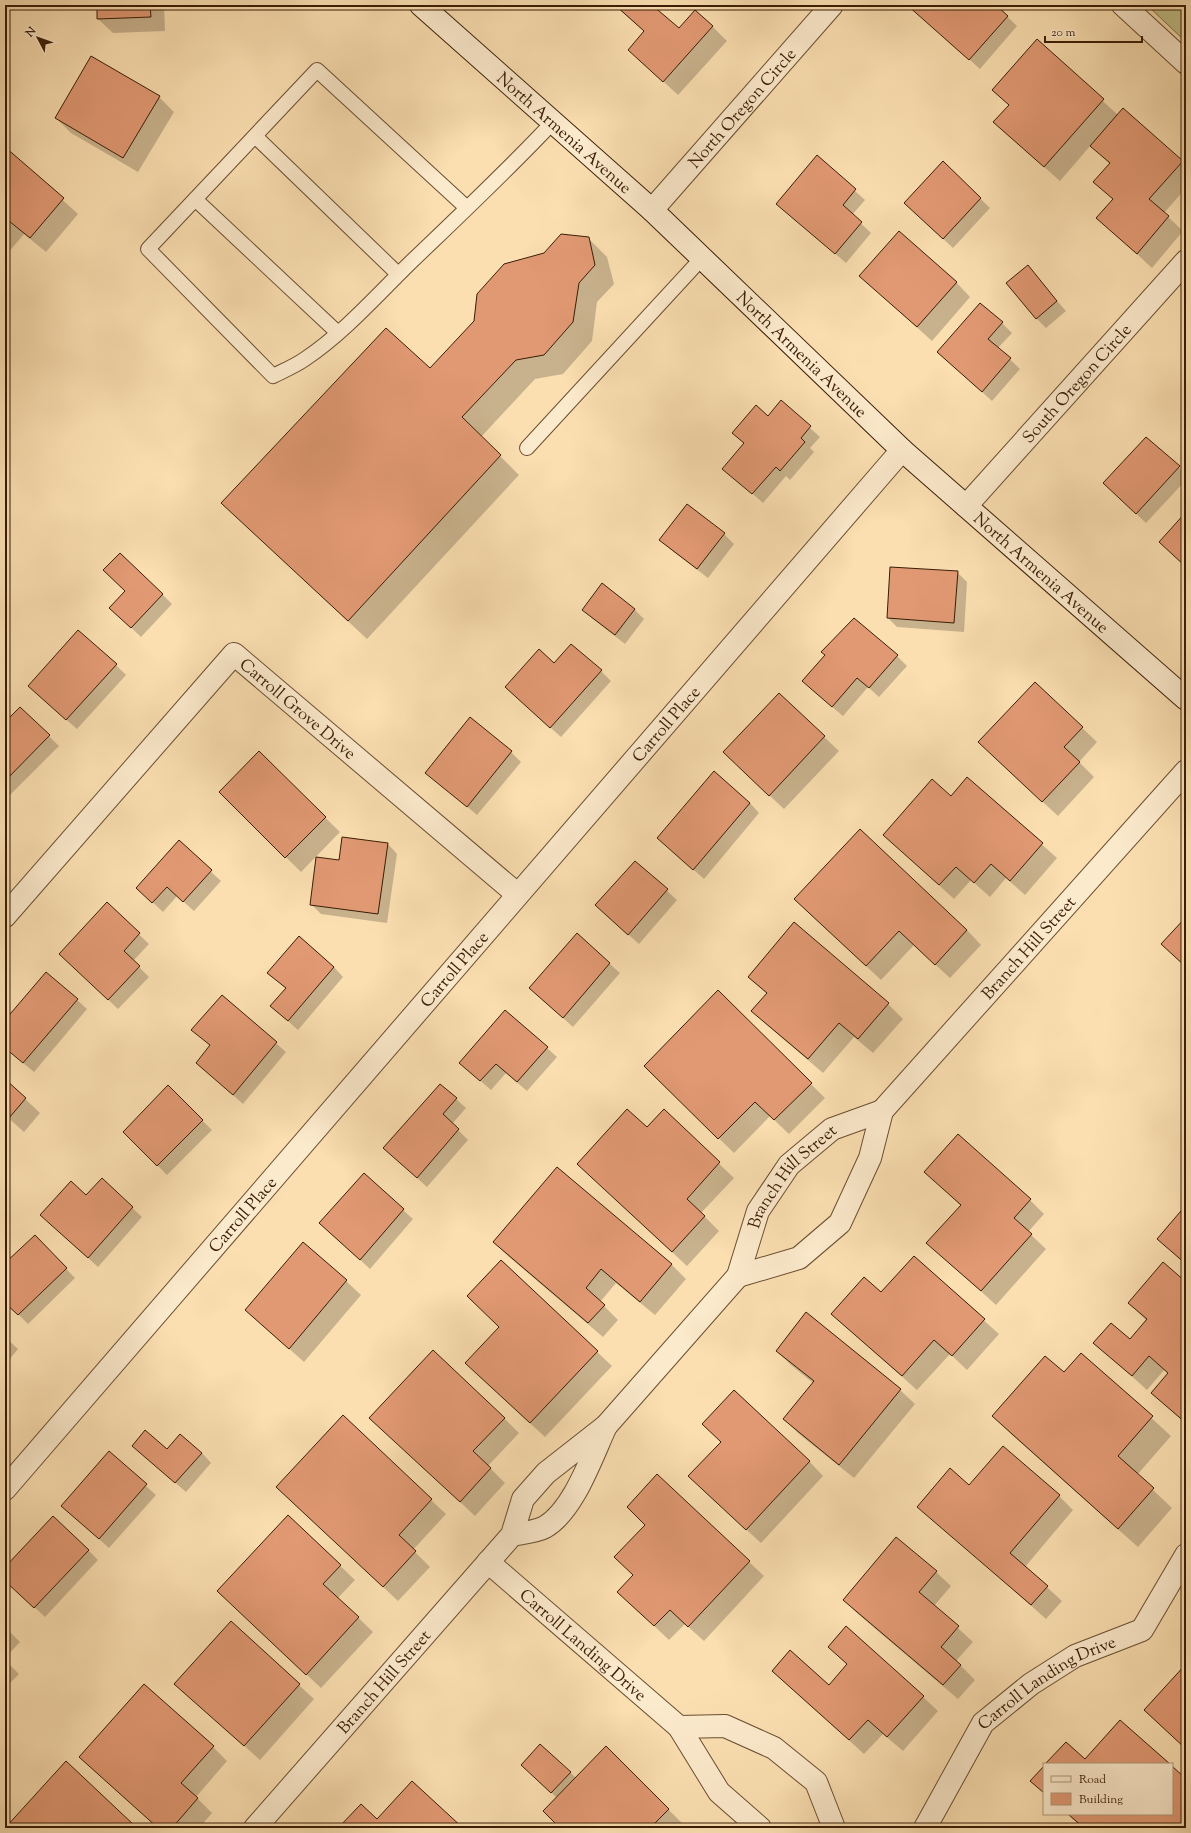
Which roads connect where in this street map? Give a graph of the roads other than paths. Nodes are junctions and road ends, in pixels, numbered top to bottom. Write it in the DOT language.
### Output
graph roads {
  1 [pos="421,5"];
  2 [pos="832,5"];
  3 [pos="1123,5"];
  4 [pos="1186,64"];
  5 [pos="552,122"];
  6 [pos="255,136"];
  7 [pos="195,199"];
  8 [pos="467,208"];
  9 [pos="652,210"];
  10 [pos="702,258"];
  11 [pos="1186,261"];
  12 [pos="398,274"];
  13 [pos="338,333"];
  14 [pos="527,448"];
  15 [pos="902,450"];
  16 [pos="966,506"];
  17 [pos="1186,699"];
  18 [pos="1180,777"];
  19 [pos="517,894"];
  20 [pos="5,916"];
  21 [pos="882,1111"];
  22 [pos="738,1276"];
  23 [pos="606,1426"];
  24 [pos="5,1489"];
  25 [pos="512,1535"];
  26 [pos="1186,1555"];
  27 [pos="488,1562"];
  28 [pos="679,1727"];
  29 [pos="255,1828"];
  30 [pos="760,1828"];
  31 [pos="834,1828"];
  32 [pos="925,1828"];
  1 -- 5 [label="street, North Armenia Avenue"];
  2 -- 9 [label="street, North Oregon Circle"];
  3 -- 4 [label="street"];
  5 -- 8 [label="lane"];
  5 -- 9 [label="street, North Armenia Avenue"];
  6 -- 7 [label="lane"];
  6 -- 8 [label="lane"];
  6 -- 12 [label="lane"];
  7 -- 13 [label="lane"];
  7 -- 13 [label="lane"];
  8 -- 12 [label="lane"];
  9 -- 10 [label="street, North Armenia Avenue"];
  10 -- 14 [label="lane"];
  10 -- 15 [label="street, North Armenia Avenue"];
  11 -- 16 [label="street, South Oregon Circle"];
  12 -- 13 [label="lane"];
  15 -- 16 [label="street, North Armenia Avenue"];
  15 -- 19 [label="street, Carroll Place"];
  16 -- 17 [label="street, North Armenia Avenue"];
  18 -- 21 [label="street, Branch Hill Street"];
  19 -- 20 [label="street, Carroll Grove Drive"];
  19 -- 24 [label="street, Carroll Place"];
  21 -- 22 [label="street, Branch Hill Street"];
  21 -- 22 [label="street, Branch Hill Street"];
  22 -- 23 [label="street, Branch Hill Street"];
  23 -- 25 [label="street, Branch Hill Street"];
  23 -- 25 [label="street, Branch Hill Street"];
  25 -- 27 [label="street, Branch Hill Street"];
  26 -- 32 [label="street, Carroll Landing Drive"];
  27 -- 28 [label="street, Carroll Landing Drive"];
  27 -- 29 [label="street, Branch Hill Street"];
  28 -- 30 [label="street, Carroll Landing Drive"];
  28 -- 31 [label="street"];
}
